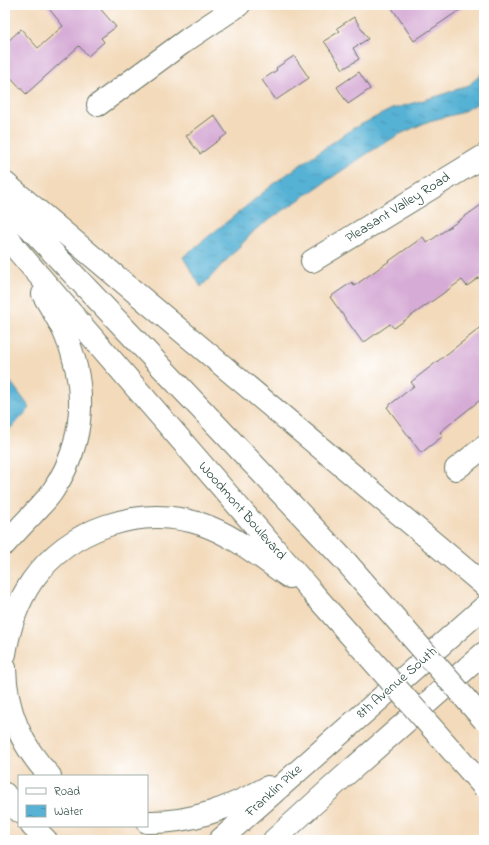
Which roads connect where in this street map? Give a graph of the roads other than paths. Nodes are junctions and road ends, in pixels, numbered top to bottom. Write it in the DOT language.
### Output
graph roads {
  1 [pos="239,5"];
  2 [pos="98,105"];
  3 [pos="484,156"];
  4 [pos="5,183"];
  5 [pos="5,202"];
  6 [pos="5,232"];
  7 [pos="17,250"];
  8 [pos="312,261"];
  9 [pos="484,447"];
  10 [pos="456,469"];
  11 [pos="5,544"];
  12 [pos="484,585"];
  13 [pos="313,593"];
  14 [pos="484,607"];
  15 [pos="484,653"];
  16 [pos="5,654"];
  17 [pos="5,668"];
  18 [pos="484,720"];
  19 [pos="311,759"];
  20 [pos="49,775"];
  21 [pos="484,787"];
  22 [pos="5,794"];
  23 [pos="18,811"];
  24 [pos="148,822"];
  25 [pos="31,827"];
  26 [pos="32,827"];
  27 [pos="34,840"];
  28 [pos="46,840"];
  29 [pos="220,840"];
  30 [pos="274,840"];
  1 -- 2 [label="main road"];
  3 -- 8 [label="main road, Pleasant Valley Road"];
  4 -- 12 [label="main road"];
  5 -- 18 [label="main road, bridge"];
  6 -- 7 [label="main road, Woodmont Boulevard"];
  7 -- 11 [label="main road"];
  7 -- 13 [label="main road, Woodmont Boulevard"];
  9 -- 10 [label="main road"];
  13 -- 16 [label="main road"];
  13 -- 21 [label="main road, Woodmont Boulevard, bridge"];
  14 -- 19 [label="main road, 8th Avenue South"];
  15 -- 30 [label="main road"];
  17 -- 20 [label="main road"];
  19 -- 24 [label="main road"];
  19 -- 29 [label="main road, Franklin Pike"];
  22 -- 23 [label="main road"];
  25 -- 27 [label="main road"];
  26 -- 28 [label="main road"];
}
